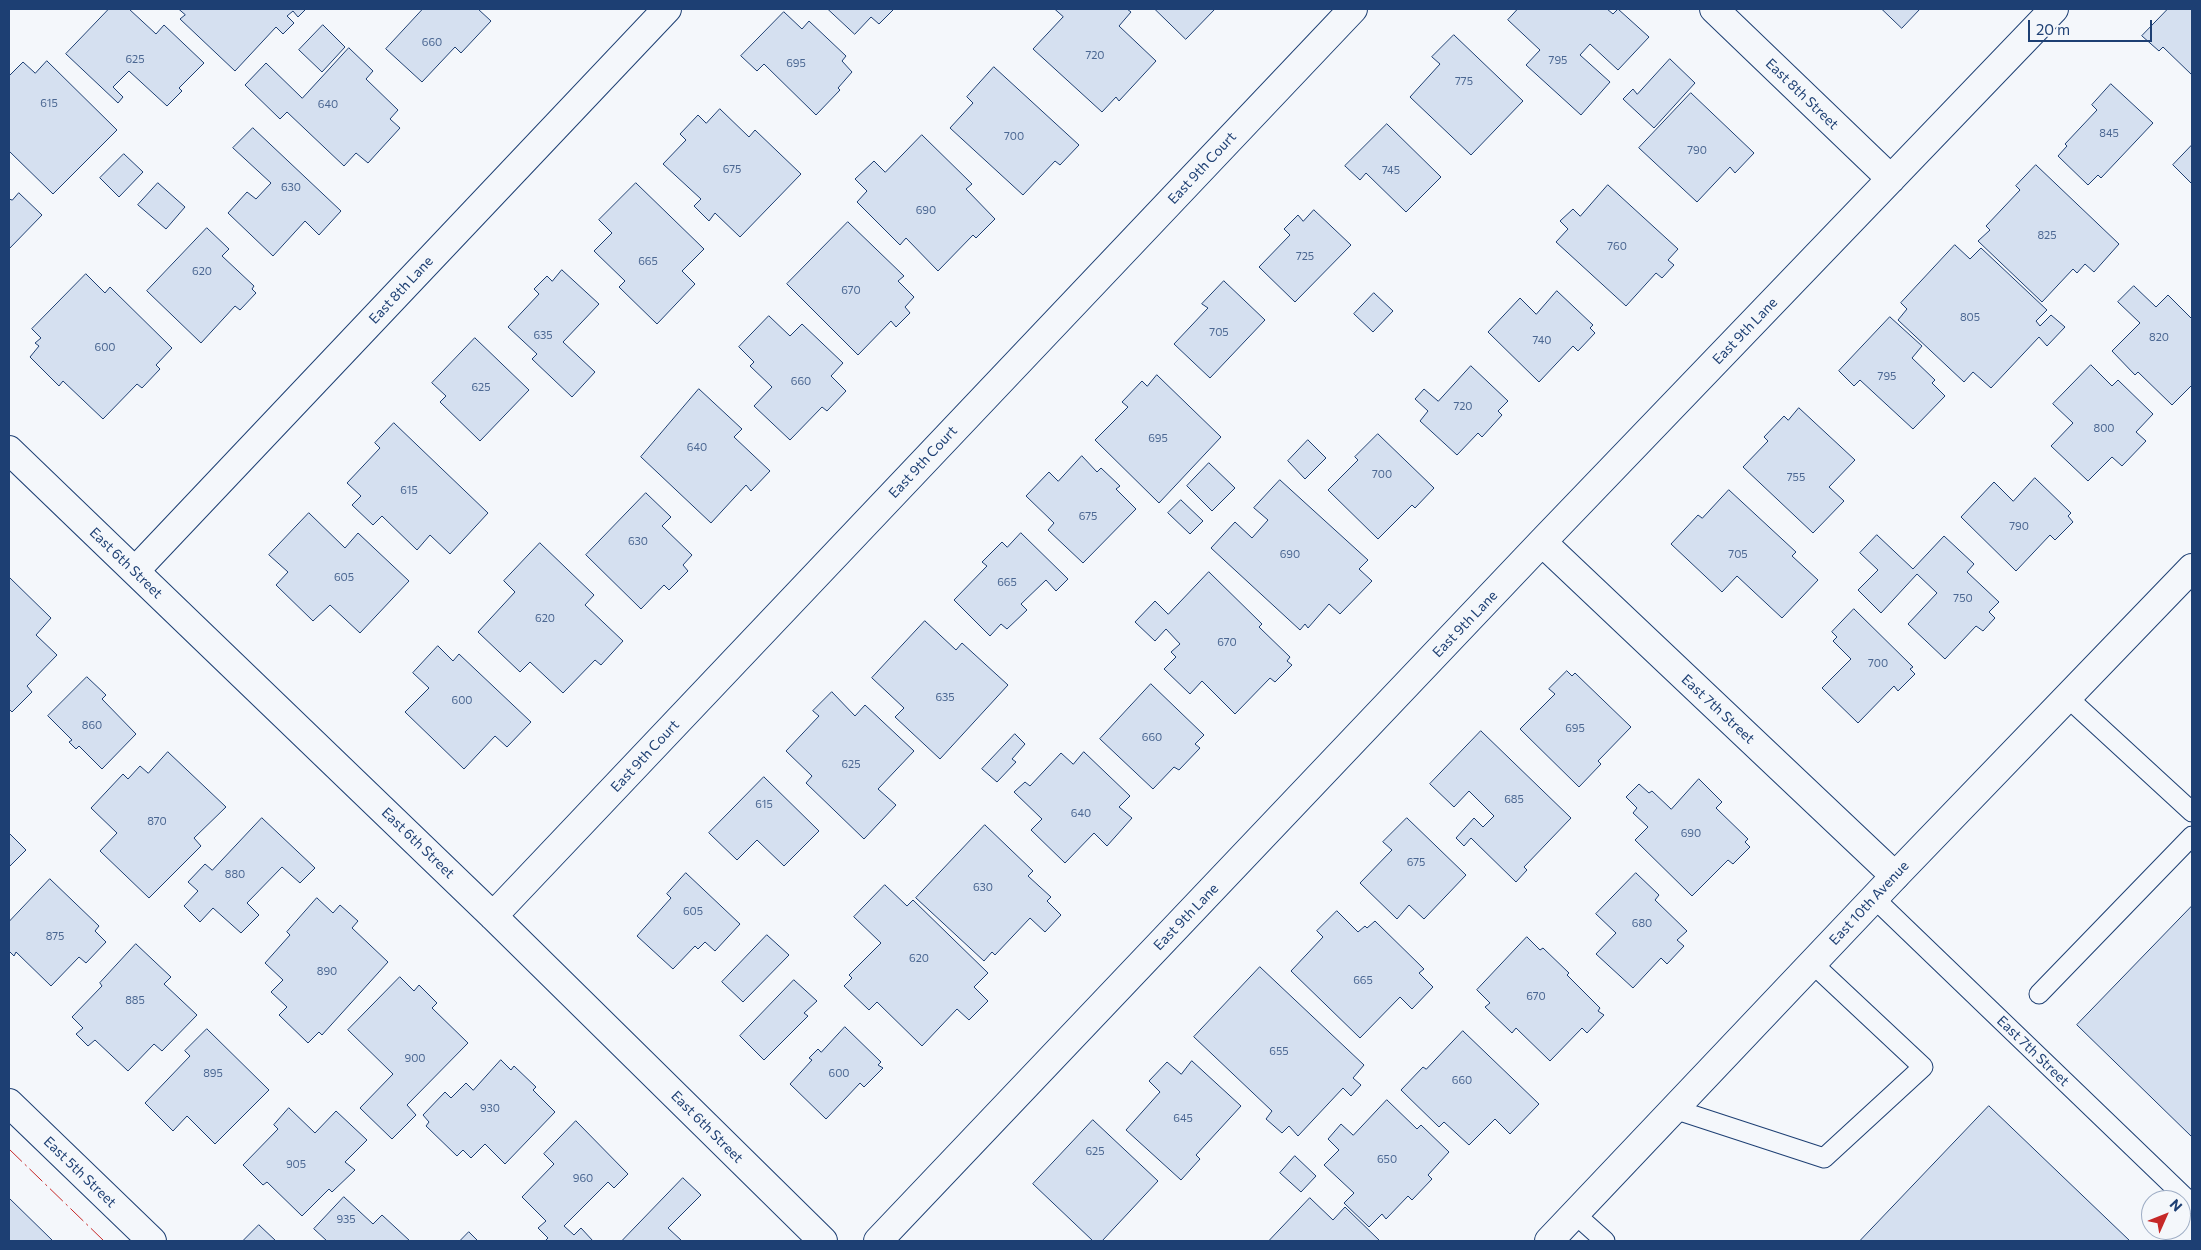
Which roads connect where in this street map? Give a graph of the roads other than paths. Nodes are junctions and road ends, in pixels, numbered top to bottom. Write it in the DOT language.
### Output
graph roads {
  1 [pos="667,9"];
  2 [pos="1353,9"];
  3 [pos="1714,9"];
  4 [pos="2054,9"];
  5 [pos="1890,179"];
  6 [pos="9,450"];
  7 [pos="1542,542"];
  8 [pos="2192,568"];
  9 [pos="135,572"];
  10 [pos="2067,697"];
  11 [pos="2192,812"];
  12 [pos="2192,836"];
  13 [pos="1895,876"];
  14 [pos="1874,898"];
  15 [pos="493,916"];
  16 [pos="1812,963"];
  17 [pos="2039,994"];
  18 [pos="9,1103"];
  19 [pos="1674,1110"];
  20 [pos="2192,1204"];
  21 [pos="1575,1214"];
  22 [pos="152,1241"];
  23 [pos="823,1241"];
  24 [pos="878,1241"];
  25 [pos="1549,1241"];
  26 [pos="1605,1241"];
  1 -- 9 [label="street, East 8th Lane"];
  2 -- 15 [label="street, East 9th Court"];
  3 -- 5 [label="street, East 8th Street"];
  4 -- 5 [label="street, East 9th Lane"];
  5 -- 7 [label="street, East 9th Lane"];
  6 -- 9 [label="street, East 6th Street"];
  7 -- 13 [label="street, East 7th Street"];
  7 -- 24 [label="street, East 9th Lane"];
  8 -- 10 [label="street, East 10th Avenue"];
  9 -- 15 [label="street, East 6th Street"];
  10 -- 11 [label="lane"];
  10 -- 13 [label="street, East 10th Avenue"];
  12 -- 17 [label="lane"];
  13 -- 14 [label="street, East 10th Avenue"];
  14 -- 16 [label="street, East 10th Avenue"];
  14 -- 20 [label="lane, East 7th Street"];
  15 -- 23 [label="street, East 6th Street"];
  16 -- 19 [label="street, East 10th Avenue"];
  16 -- 19 [label="lane"];
  18 -- 22 [label="street, East 5th Street"];
  19 -- 21 [label="street, East 10th Avenue"];
  21 -- 25 [label="street, East 10th Avenue"];
  21 -- 26 [label="lane"];
}
